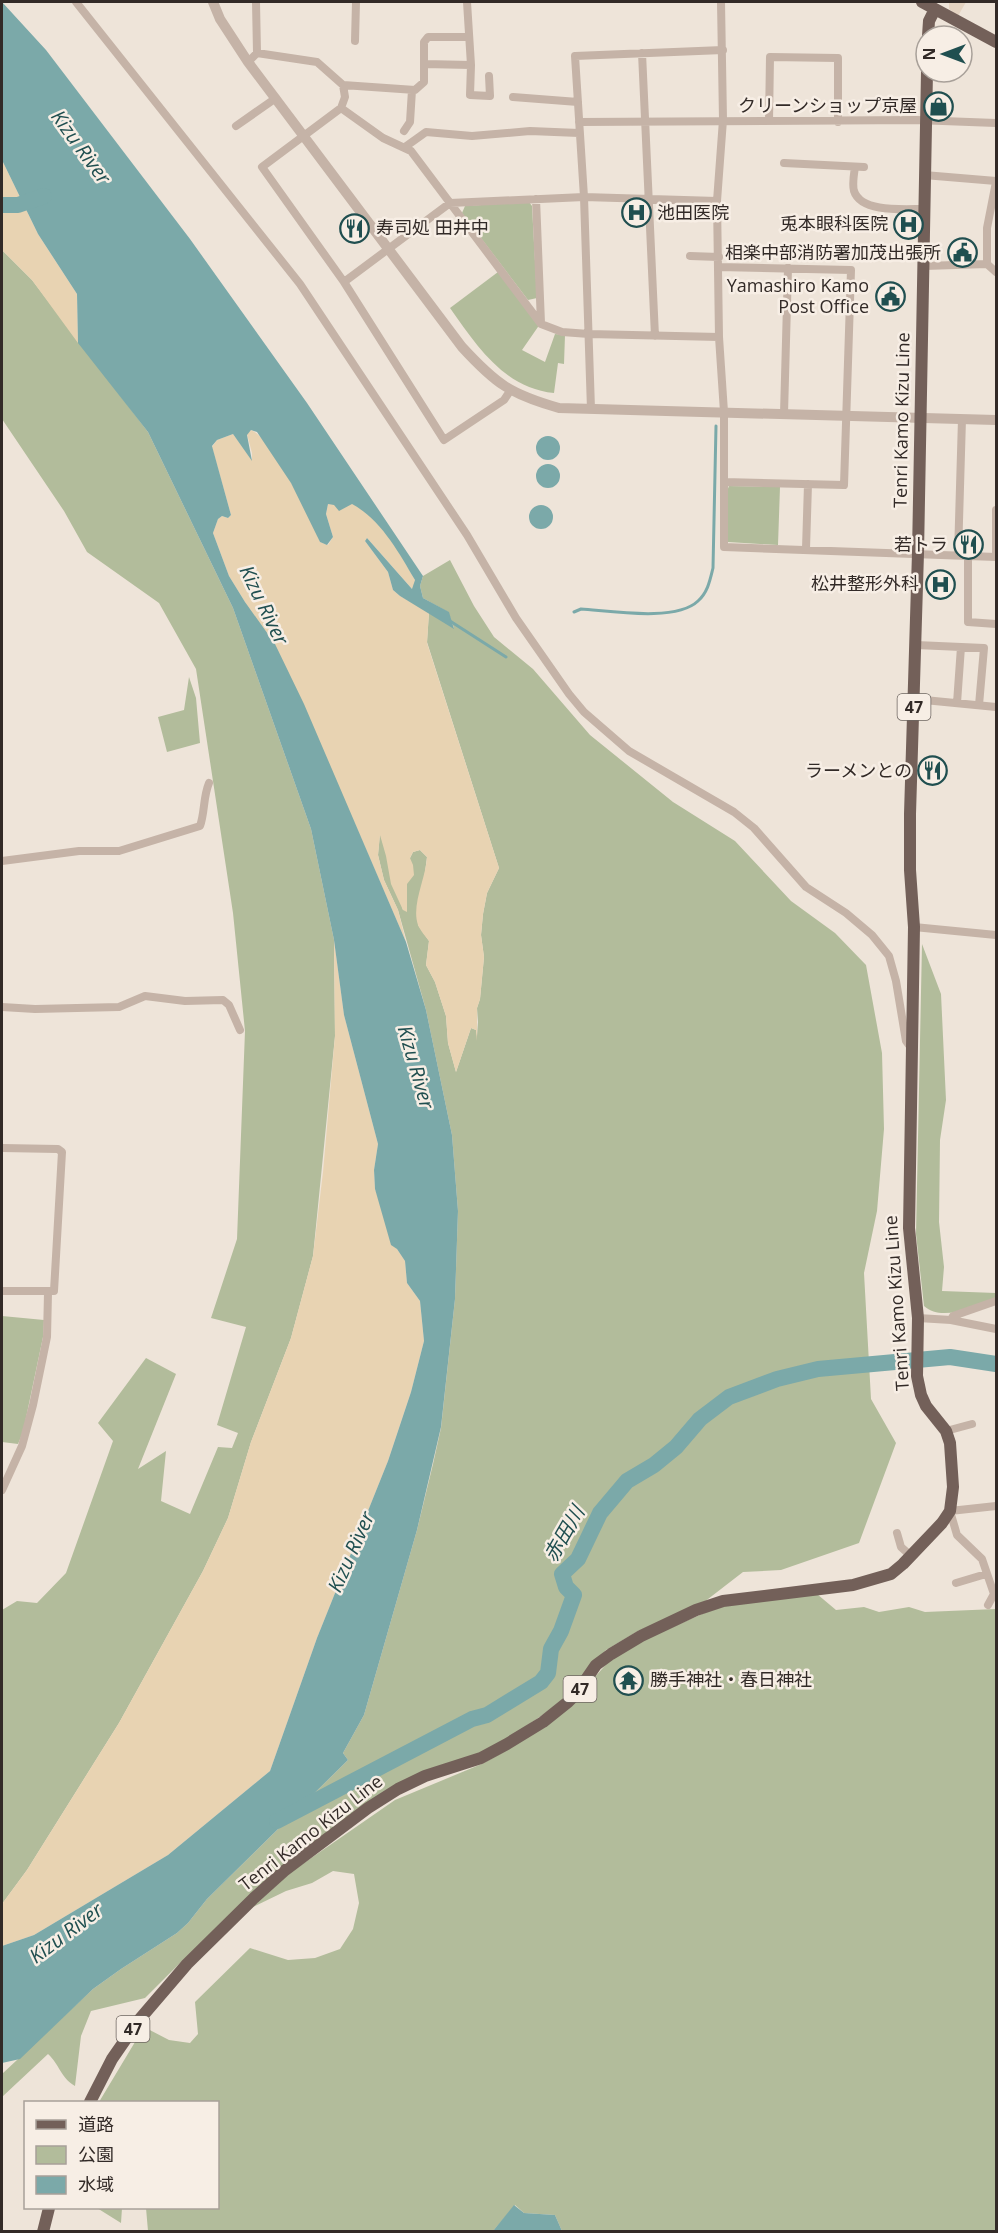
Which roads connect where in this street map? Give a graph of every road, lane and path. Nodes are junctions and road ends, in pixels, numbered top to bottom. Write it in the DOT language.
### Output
graph roads {
  1 [pos="76,2"];
  2 [pos="213,2"];
  3 [pos="256,2"];
  4 [pos="356,2"];
  5 [pos="467,2"];
  6 [pos="721,2"];
  7 [pos="922,2"];
  8 [pos="934,9"];
  9 [pos="929,24"];
  10 [pos="469,37"];
  11 [pos="355,41"];
  12 [pos="996,42"];
  13 [pos="723,50"];
  14 [pos="257,53"];
  15 [pos="642,54"];
  16 [pos="248,62"];
  17 [pos="424,64"];
  18 [pos="471,66"];
  19 [pos="489,76"];
  20 [pos="927,84"];
  21 [pos="343,85"];
  22 [pos="412,90"];
  23 [pos="513,97"];
  24 [pos="276,98"];
  25 [pos="578,102"];
  26 [pos="340,108"];
  27 [pos="723,120"];
  28 [pos="645,121"];
  29 [pos="769,121"];
  30 [pos="579,122"];
  31 [pos="838,122"];
  32 [pos="926,122"];
  33 [pos="996,123"];
  34 [pos="236,126"];
  35 [pos="404,131"];
  36 [pos="579,133"];
  37 [pos="304,135"];
  38 [pos="405,147"];
  39 [pos="784,163"];
  40 [pos="855,167"];
  41 [pos="864,167"];
  42 [pos="924,175"];
  43 [pos="996,182"];
  44 [pos="584,197"];
  45 [pos="536,199"];
  46 [pos="648,199"];
  47 [pos="717,201"];
  48 [pos="450,204"];
  49 [pos="923,209"];
  50 [pos="388,249"];
  51 [pos="690,256"];
  52 [pos="719,257"];
  53 [pos="987,264"];
  54 [pos="924,266"];
  55 [pos="719,267"];
  56 [pos="788,268"];
  57 [pos="996,272"];
  58 [pos="344,282"];
  59 [pos="541,324"];
  60 [pos="589,334"];
  61 [pos="655,336"];
  62 [pos="719,337"];
  63 [pos="510,391"];
  64 [pos="591,409"];
  65 [pos="724,412"];
  66 [pos="784,414"];
  67 [pos="846,416"];
  68 [pos="920,418"];
  69 [pos="962,419"];
  70 [pos="996,420"];
  71 [pos="724,482"];
  72 [pos="808,484"];
  73 [pos="996,510"];
  74 [pos="806,549"];
  75 [pos="918,553"];
  76 [pos="958,555"];
  77 [pos="968,556"];
  78 [pos="996,557"];
  79 [pos="996,624"];
  80 [pos="916,645"];
  81 [pos="961,647"];
  82 [pos="914,699"];
  83 [pos="957,703"];
  84 [pos="979,705"];
  85 [pos="996,706"];
  86 [pos="209,783"];
  87 [pos="2,861"];
  88 [pos="914,927"];
  89 [pos="996,935"];
  90 [pos="2,1007"];
  91 [pos="240,1030"];
  92 [pos="911,1048"];
  93 [pos="2,1148"];
  94 [pos="2,1291"];
  95 [pos="48,1293"];
  96 [pos="996,1301"];
  97 [pos="918,1318"];
  98 [pos="951,1320"];
  99 [pos="996,1329"];
  100 [pos="972,1424"];
  101 [pos="946,1431"];
  102 [pos="2,1490"];
  103 [pos="996,1506"];
  104 [pos="950,1510"];
  105 [pos="897,1533"];
  106 [pos="910,1556"];
  107 [pos="986,1574"];
  108 [pos="956,1583"];
  109 [pos="988,1605"];
  110 [pos="91,2101"];
  111 [pos="49,2209"];
  112 [pos="43,2232"];
  1 -- 92 [label="street"];
  2 -- 16 [label="street"];
  3 -- 14 [label="street"];
  4 -- 11 [label="street"];
  5 -- 10 [label="street"];
  6 -- 13 [label="street"];
  7 -- 8 [label="main road"];
  8 -- 9 [label="main road"];
  8 -- 12 [label="main road"];
  10 -- 17 [label="street"];
  10 -- 18 [label="street"];
  13 -- 15 [label="street"];
  13 -- 27 [label="street"];
  14 -- 16 [label="street"];
  14 -- 21 [label="street"];
  15 -- 25 [label="street"];
  15 -- 28 [label="street"];
  16 -- 24 [label="street"];
  17 -- 18 [label="street"];
  17 -- 22 [label="street"];
  18 -- 19 [label="street"];
  20 -- 32 [label="main road, Tenri Kamo Kizu Line / 47"];
  21 -- 22 [label="street"];
  21 -- 26 [label="street"];
  22 -- 35 [label="street"];
  23 -- 25 [label="street"];
  24 -- 34 [label="street"];
  24 -- 37 [label="street"];
  25 -- 30 [label="street"];
  26 -- 37 [label="street"];
  26 -- 38 [label="street"];
  27 -- 28 [label="street"];
  27 -- 29 [label="street"];
  27 -- 47 [label="street"];
  28 -- 30 [label="street"];
  28 -- 46 [label="street"];
  29 -- 31 [label="street"];
  29 -- 31 [label="street"];
  30 -- 36 [label="street"];
  31 -- 32 [label="street"];
  32 -- 33 [label="street"];
  32 -- 42 [label="main road, Tenri Kamo Kizu Line / 47"];
  36 -- 38 [label="street"];
  36 -- 44 [label="street"];
  37 -- 50 [label="street"];
  37 -- 58 [label="street"];
  38 -- 48 [label="street"];
  39 -- 40 [label="street"];
  40 -- 41 [label="street"];
  40 -- 49 [label="street"];
  42 -- 43 [label="street"];
  42 -- 49 [label="main road, Tenri Kamo Kizu Line / 47"];
  43 -- 53 [label="street"];
  44 -- 45 [label="street"];
  44 -- 46 [label="street"];
  44 -- 60 [label="street"];
  45 -- 48 [label="street"];
  45 -- 59 [label="street"];
  46 -- 47 [label="street"];
  46 -- 61 [label="street"];
  47 -- 52 [label="street"];
  48 -- 50 [label="street"];
  48 -- 59 [label="street"];
  49 -- 54 [label="main road, Tenri Kamo Kizu Line / 47"];
  50 -- 58 [label="street"];
  50 -- 63 [label="street"];
  51 -- 52 [label="street"];
  52 -- 55 [label="street"];
  53 -- 54 [label="street"];
  53 -- 57 [label="street"];
  54 -- 68 [label="main road, Tenri Kamo Kizu Line / 47"];
  55 -- 56 [label="street"];
  55 -- 62 [label="street"];
  56 -- 66 [label="street"];
  56 -- 67 [label="street"];
  58 -- 63 [label="street"];
  59 -- 60 [label="street"];
  60 -- 61 [label="street"];
  60 -- 64 [label="street"];
  61 -- 62 [label="street"];
  62 -- 65 [label="street"];
  63 -- 64 [label="street"];
  64 -- 65 [label="street"];
  65 -- 66 [label="street"];
  65 -- 71 [label="street"];
  66 -- 67 [label="street"];
  67 -- 68 [label="street"];
  67 -- 72 [label="street"];
  68 -- 69 [label="street"];
  68 -- 75 [label="main road, Tenri Kamo Kizu Line / 47"];
  69 -- 70 [label="street"];
  69 -- 76 [label="street"];
  71 -- 72 [label="street"];
  71 -- 74 [label="street"];
  72 -- 74 [label="street"];
  73 -- 78 [label="street"];
  74 -- 75 [label="street"];
  75 -- 76 [label="street"];
  75 -- 80 [label="main road, Tenri Kamo Kizu Line / 47"];
  76 -- 77 [label="street"];
  77 -- 78 [label="street"];
  77 -- 79 [label="street"];
  80 -- 81 [label="street"];
  80 -- 82 [label="main road, Tenri Kamo Kizu Line / 47"];
  81 -- 83 [label="street"];
  81 -- 84 [label="street"];
  82 -- 83 [label="street"];
  82 -- 88 [label="main road, Tenri Kamo Kizu Line / 47"];
  83 -- 84 [label="street"];
  84 -- 85 [label="street"];
  86 -- 87 [label="street"];
  88 -- 89 [label="street"];
  88 -- 92 [label="main road, Tenri Kamo Kizu Line / 47"];
  90 -- 91 [label="street"];
  92 -- 97 [label="main road, Tenri Kamo Kizu Line / 47"];
  93 -- 95 [label="street"];
  94 -- 95 [label="street"];
  95 -- 102 [label="street"];
  96 -- 98 [label="street"];
  97 -- 98 [label="street"];
  97 -- 101 [label="main road, Tenri Kamo Kizu Line / 47"];
  98 -- 99 [label="street"];
  100 -- 101 [label="street"];
  101 -- 104 [label="main road, Tenri Kamo Kizu Line / 47"];
  103 -- 104 [label="street"];
  104 -- 106 [label="main road, Tenri Kamo Kizu Line / 47"];
  104 -- 107 [label="street"];
  105 -- 106 [label="street"];
  106 -- 110 [label="main road, Tenri Kamo Kizu Line / 47"];
  107 -- 108 [label="street"];
  107 -- 109 [label="street"];
  111 -- 112 [label="main road"];
}
